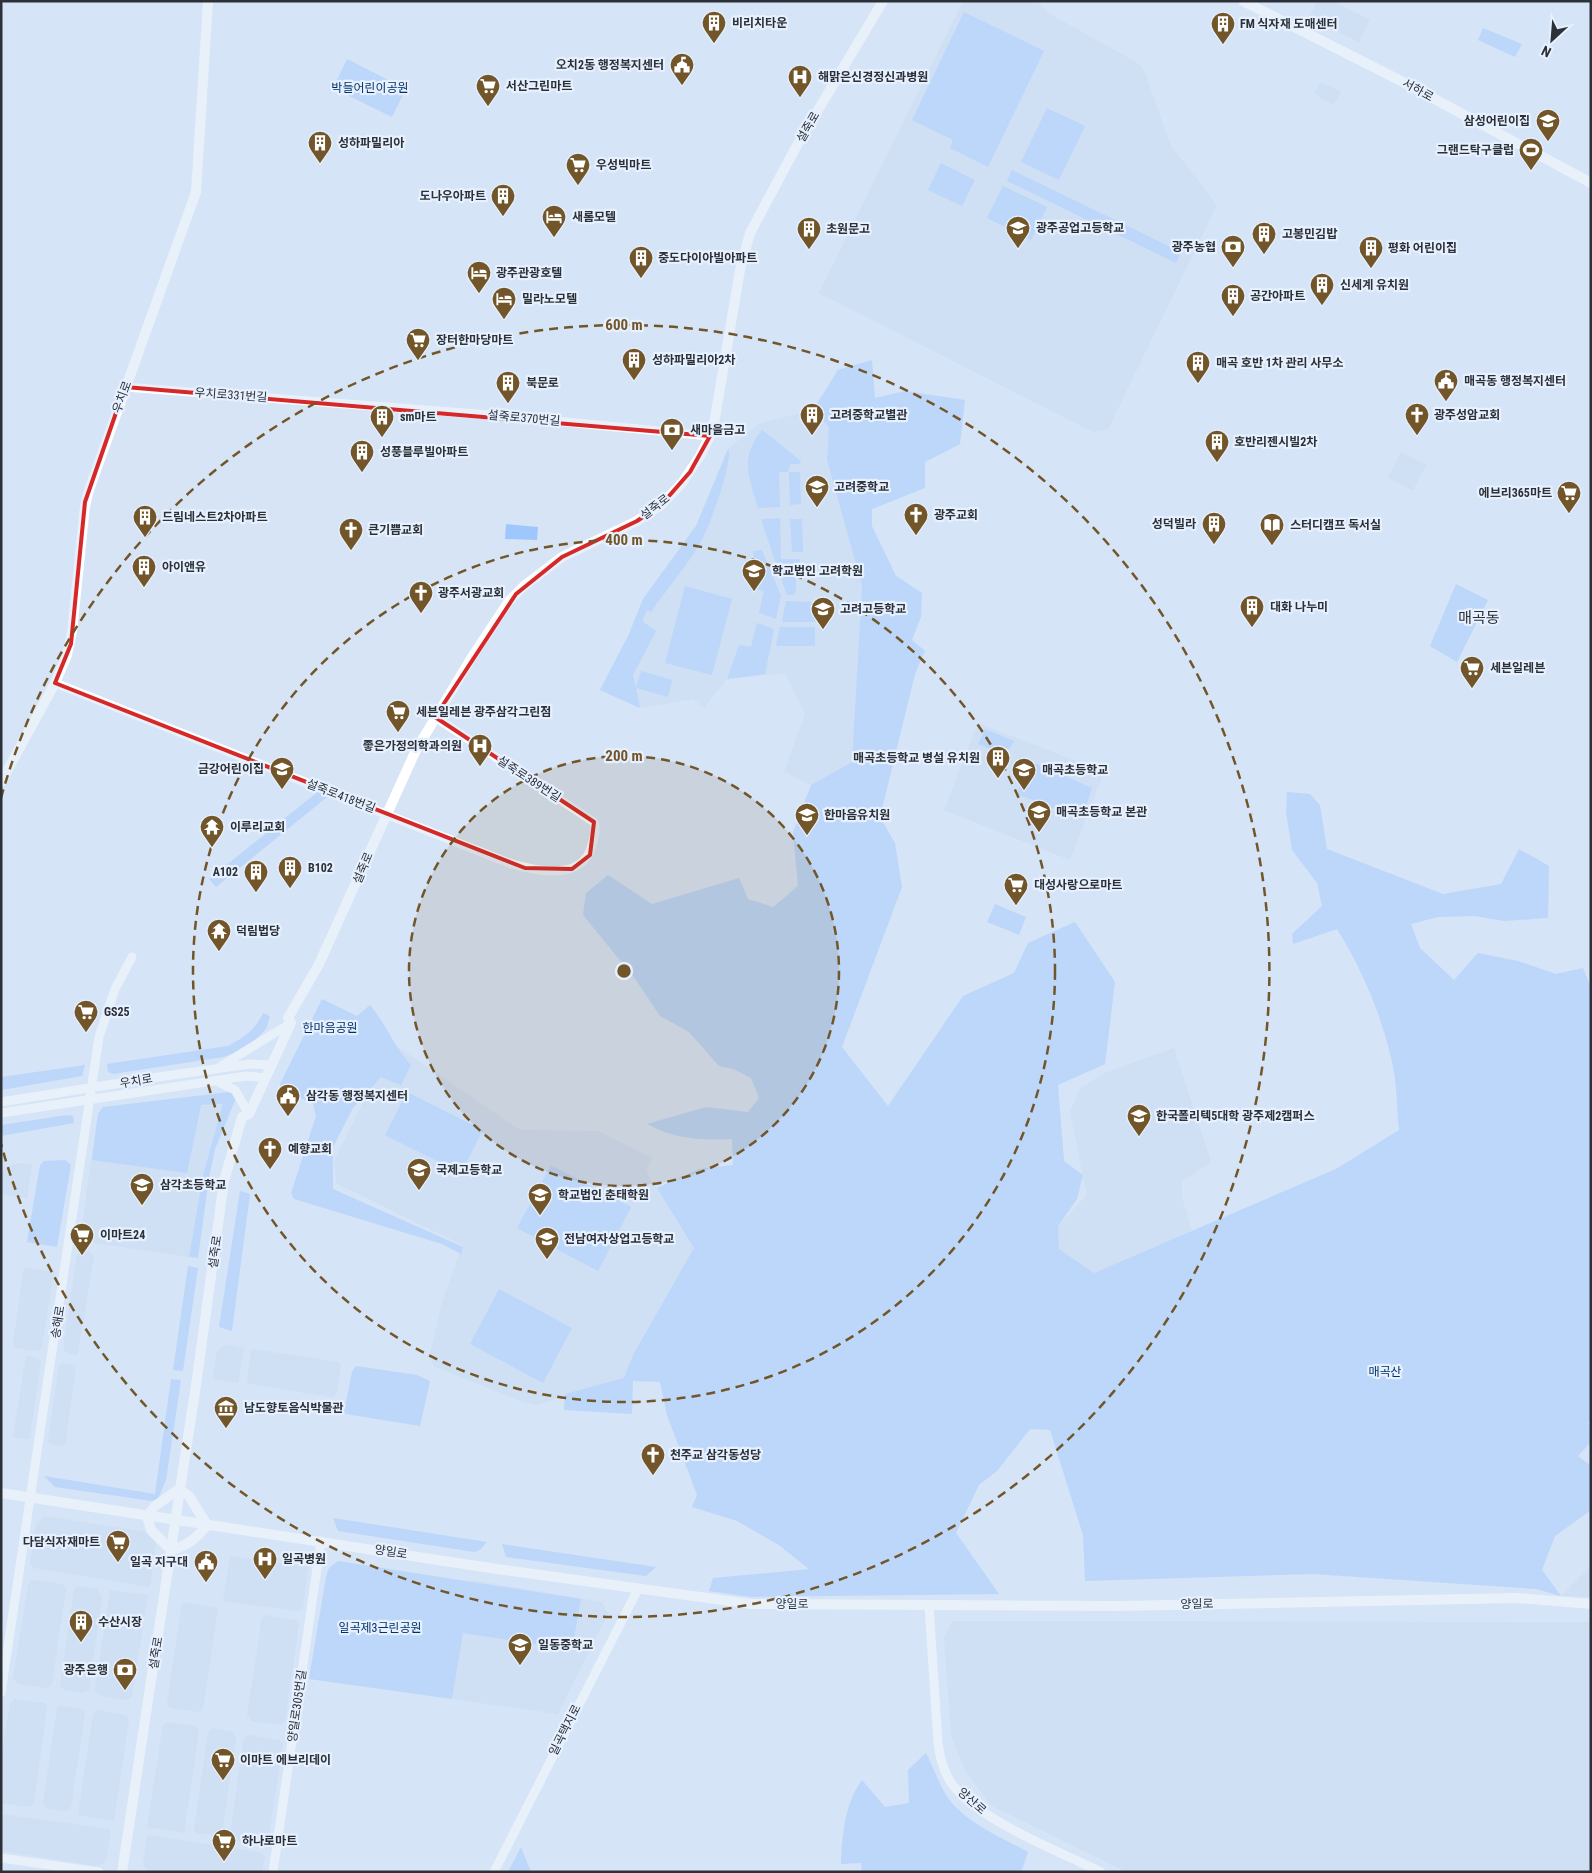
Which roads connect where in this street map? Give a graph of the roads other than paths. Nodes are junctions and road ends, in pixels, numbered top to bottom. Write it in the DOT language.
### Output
graph roads {
  1 [pos="208,1"];
  2 [pos="883,1"];
  3 [pos="1243,1"];
  4 [pos="1591,183"];
  5 [pos="125,387"];
  6 [pos="338,404"];
  7 [pos="710,436"];
  8 [pos="55,683"];
  9 [pos="436,717"];
  10 [pos="1,782"];
  11 [pos="386,814"];
  12 [pos="590,856"];
  13 [pos="132,957"];
  14 [pos="291,1023"];
  15 [pos="271,1065"];
  16 [pos="212,1069"];
  17 [pos="265,1078"];
  18 [pos="216,1081"];
  19 [pos="90,1088"];
  20 [pos="88,1100"];
  21 [pos="1,1102"];
  22 [pos="1,1113"];
  23 [pos="249,1114"];
  24 [pos="179,1489"];
  25 [pos="1,1493"];
  26 [pos="31,1497"];
  27 [pos="147,1516"];
  28 [pos="174,1520"];
  29 [pos="207,1525"];
  30 [pos="320,1540"];
  31 [pos="171,1550"];
  32 [pos="638,1589"];
  33 [pos="1591,1604"];
  34 [pos="929,1605"];
  35 [pos="1,1693"];
  36 [pos="1,1858"];
  37 [pos="99,1872"];
  38 [pos="122,1872"];
  39 [pos="272,1872"];
  40 [pos="494,1872"];
  41 [pos="1101,1872"];
  1 -- 5 [label="main road, 우치로"];
  2 -- 7 [label="main road, 설죽로"];
  3 -- 4 [label="main road, 서하로"];
  5 -- 6 [label="street, 우치로331번길"];
  5 -- 8 [label="main road, 우치로"];
  6 -- 7 [label="street, 설죽로370번길"];
  7 -- 9 [label="main road, 설죽로"];
  8 -- 10 [label="main road, 우치로"];
  8 -- 11 [label="street, 설죽로418번길"];
  9 -- 11 [label="main road, 설죽로"];
  9 -- 12 [label="street, 설죽로389번길"];
  11 -- 12 [label="street, 설죽로418번길"];
  11 -- 14 [label="main road, 설죽로"];
  13 -- 19 [label="street, 송해로"];
  14 -- 15 [label="main road, 설죽로"];
  14 -- 16 [label="street"];
  15 -- 16 [label="street, 우치로"];
  15 -- 17 [label="main road, 설죽로"];
  16 -- 19 [label="street, 우치로"];
  17 -- 18 [label="street, 우치로"];
  17 -- 23 [label="main road, 설죽로"];
  18 -- 20 [label="street, 우치로"];
  18 -- 23 [label="street"];
  19 -- 20 [label="street, 송해로"];
  19 -- 21 [label="street, 우치로"];
  20 -- 22 [label="street, 우치로"];
  20 -- 26 [label="street, 송해로"];
  23 -- 24 [label="main road, 설죽로"];
  24 -- 27 [label="main road"];
  24 -- 28 [label="main road, 설죽로"];
  24 -- 29 [label="main road"];
  25 -- 26 [label="main road, 양일로"];
  26 -- 27 [label="main road, 양일로"];
  26 -- 35 [label="street, 송해로"];
  27 -- 28 [label="main road, 양일로"];
  27 -- 31 [label="main road"];
  28 -- 29 [label="main road, 양일로"];
  28 -- 31 [label="main road, 설죽로"];
  29 -- 30 [label="main road, 양일로"];
  29 -- 31 [label="main road"];
  30 -- 32 [label="main road, 양일로"];
  30 -- 39 [label="street, 양일로305번길"];
  31 -- 38 [label="main road, 설죽로"];
  32 -- 34 [label="main road, 양일로"];
  32 -- 40 [label="street, 일곡택지로"];
  33 -- 34 [label="main road, 양일로"];
  34 -- 41 [label="street, 양산로"];
  36 -- 37 [label="street"];
}
